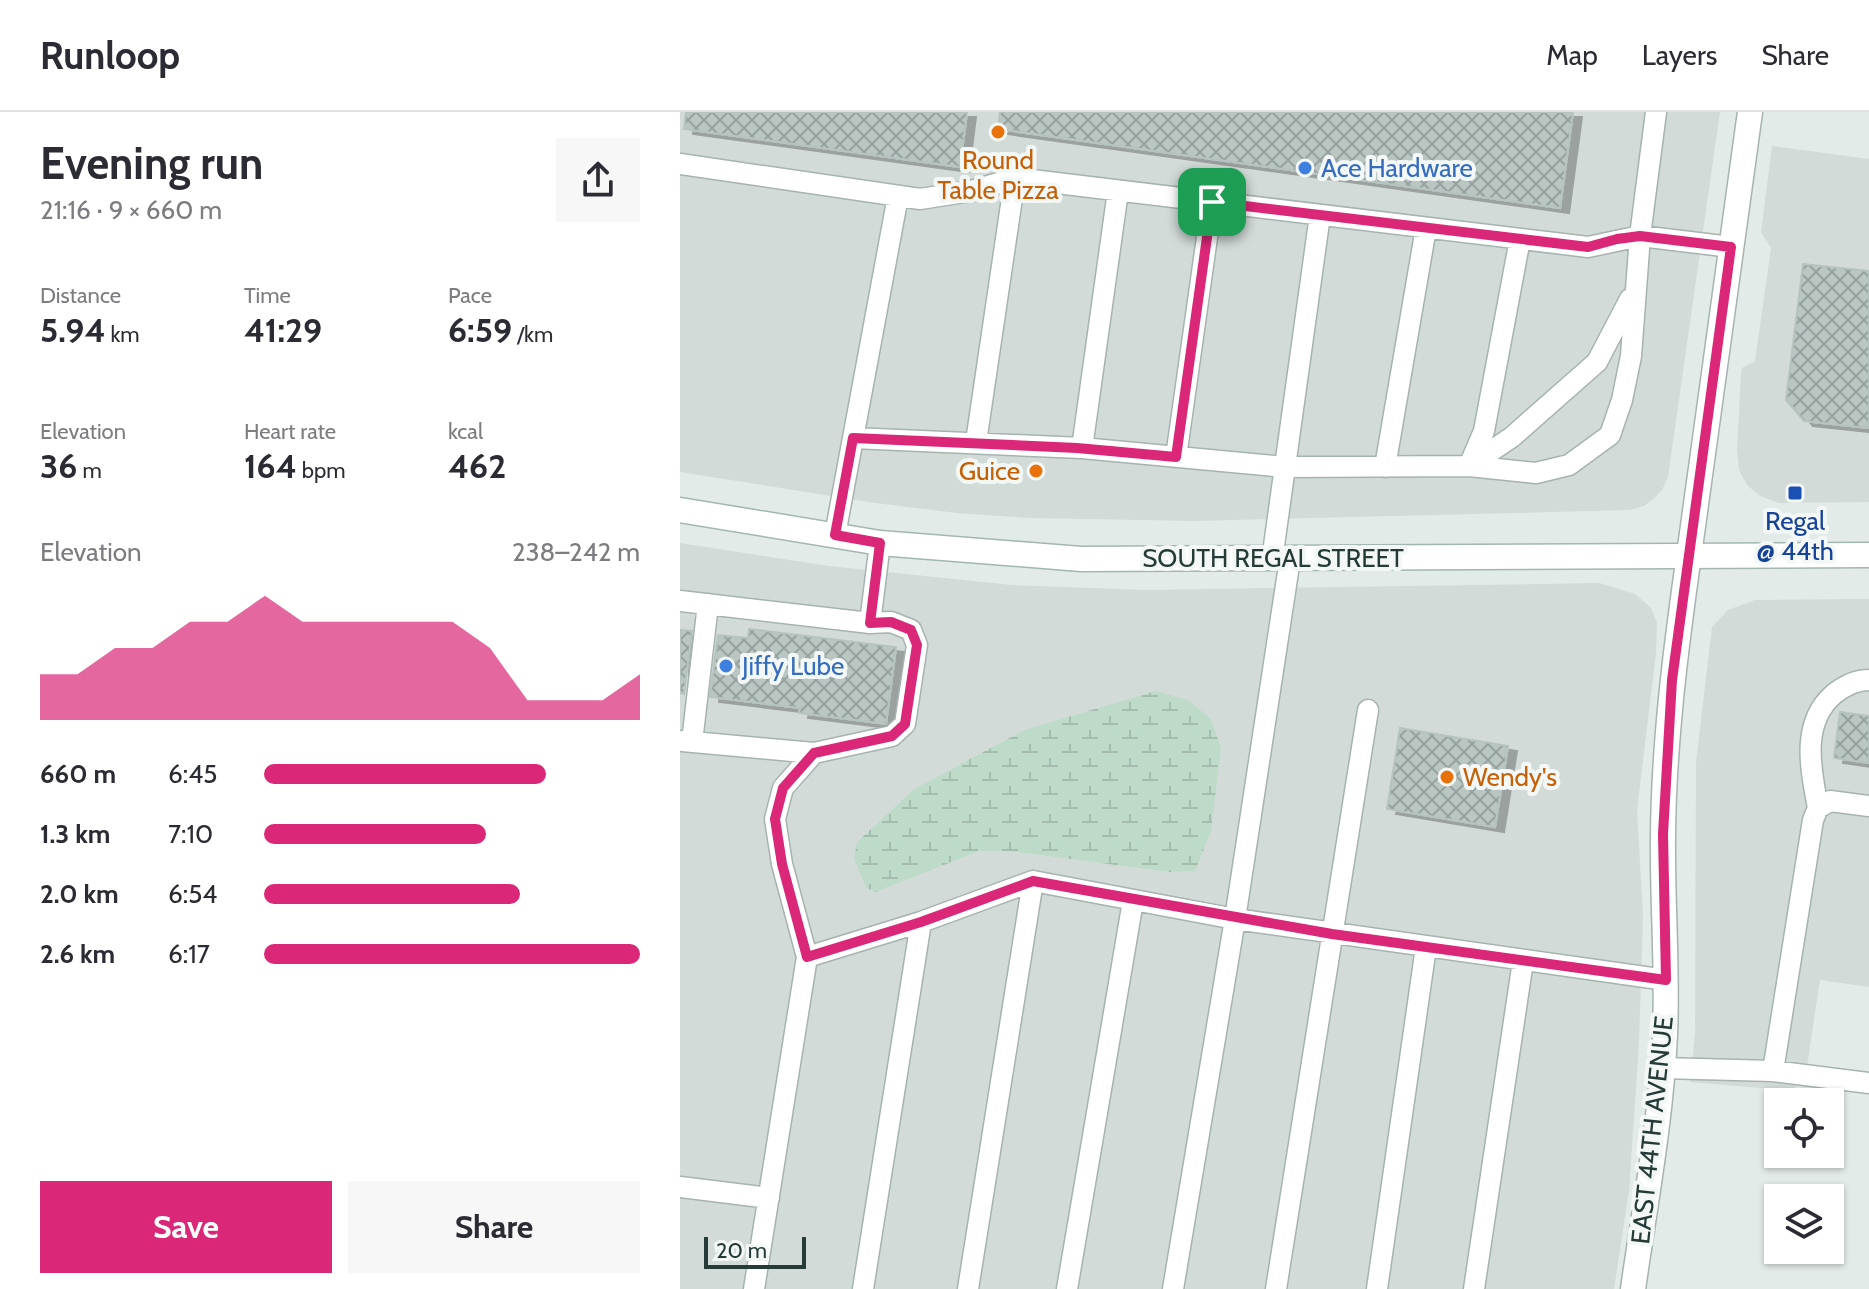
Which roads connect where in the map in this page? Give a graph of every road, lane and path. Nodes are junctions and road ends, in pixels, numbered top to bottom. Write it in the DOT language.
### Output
graph roads {
  1 [pos="1656,112"];
  2 [pos="1750,112"];
  3 [pos="680,164"];
  4 [pos="1015,178"];
  5 [pos="1118,191"];
  6 [pos="898,196"];
  7 [pos="1212,202"];
  8 [pos="1320,215"];
  9 [pos="1426,228"];
  10 [pos="1640,236"];
  11 [pos="1520,239"];
  12 [pos="1731,247"];
  13 [pos="1637,286"];
  14 [pos="853,438"];
  15 [pos="976,442"];
  16 [pos="1082,448"];
  17 [pos="1176,457"];
  18 [pos="1469,466"];
  19 [pos="1285,467"];
  20 [pos="1385,467"];
  21 [pos="680,510"];
  22 [pos="835,535"];
  23 [pos="880,543"];
  24 [pos="1689,555"];
  25 [pos="1869,555"];
  26 [pos="1281,560"];
  27 [pos="680,601"];
  28 [pos="708,604"];
  29 [pos="870,623"];
  30 [pos="1869,680"];
  31 [pos="1368,710"];
  32 [pos="686,741"];
  33 [pos="814,753"];
  34 [pos="1869,806"];
  35 [pos="1818,808"];
  36 [pos="1033,881"];
  37 [pos="1133,901"];
  38 [pos="1235,919"];
  39 [pos="921,922"];
  40 [pos="1332,934"];
  41 [pos="1426,947"];
  42 [pos="807,957"];
  43 [pos="1523,961"];
  44 [pos="1666,980"];
  45 [pos="1662,1068"];
  46 [pos="1773,1071"];
  47 [pos="1869,1083"];
  48 [pos="680,1190"];
  49 [pos="769,1198"];
  50 [pos="754,1289"];
  51 [pos="863,1289"];
  52 [pos="968,1289"];
  53 [pos="1067,1289"];
  54 [pos="1173,1289"];
  55 [pos="1276,1289"];
  56 [pos="1377,1289"];
  57 [pos="1474,1289"];
  58 [pos="1633,1289"];
  1 -- 10 [label="lane"];
  2 -- 12 [label="street, EAST 44TH AVENUE"];
  3 -- 6 [label="lane"];
  4 -- 5 [label="lane"];
  4 -- 6 [label="lane"];
  4 -- 15 [label="lane"];
  5 -- 7 [label="lane"];
  5 -- 16 [label="lane"];
  6 -- 14 [label="lane"];
  7 -- 8 [label="lane"];
  7 -- 17 [label="lane"];
  8 -- 9 [label="lane"];
  8 -- 19 [label="lane"];
  9 -- 11 [label="lane"];
  9 -- 20 [label="lane"];
  10 -- 11 [label="lane"];
  10 -- 12 [label="lane"];
  10 -- 13 [label="lane"];
  11 -- 18 [label="lane"];
  12 -- 24 [label="street, EAST 44TH AVENUE"];
  13 -- 18 [label="lane"];
  13 -- 18 [label="lane"];
  14 -- 15 [label="lane"];
  14 -- 22 [label="lane"];
  15 -- 16 [label="lane"];
  16 -- 17 [label="lane"];
  17 -- 19 [label="lane"];
  18 -- 20 [label="lane"];
  19 -- 20 [label="lane"];
  19 -- 26 [label="lane"];
  21 -- 22 [label="street, SOUTH REGAL STREET"];
  22 -- 23 [label="street, SOUTH REGAL STREET"];
  23 -- 26 [label="street, SOUTH REGAL STREET"];
  23 -- 29 [label="lane"];
  24 -- 25 [label="street, SOUTH REGAL STREET"];
  24 -- 26 [label="street, SOUTH REGAL STREET"];
  24 -- 44 [label="street, EAST 44TH AVENUE"];
  26 -- 38 [label="lane"];
  27 -- 28 [label="lane"];
  28 -- 29 [label="lane"];
  28 -- 32 [label="lane"];
  29 -- 33 [label="lane"];
  30 -- 35 [label="lane"];
  31 -- 40 [label="lane"];
  32 -- 33 [label="lane"];
  33 -- 42 [label="lane"];
  34 -- 35 [label="lane"];
  35 -- 46 [label="lane"];
  36 -- 37 [label="lane"];
  36 -- 39 [label="lane"];
  36 -- 52 [label="lane"];
  37 -- 38 [label="lane"];
  37 -- 53 [label="lane"];
  38 -- 40 [label="lane"];
  38 -- 54 [label="lane"];
  39 -- 42 [label="lane"];
  39 -- 51 [label="lane"];
  40 -- 41 [label="lane"];
  40 -- 55 [label="lane"];
  41 -- 43 [label="lane"];
  41 -- 56 [label="lane"];
  42 -- 49 [label="lane"];
  43 -- 44 [label="lane"];
  43 -- 57 [label="lane"];
  44 -- 45 [label="street, EAST 44TH AVENUE"];
  45 -- 46 [label="lane"];
  45 -- 58 [label="street, EAST 44TH AVENUE"];
  46 -- 47 [label="lane"];
  48 -- 49 [label="lane"];
  49 -- 50 [label="lane"];
}
